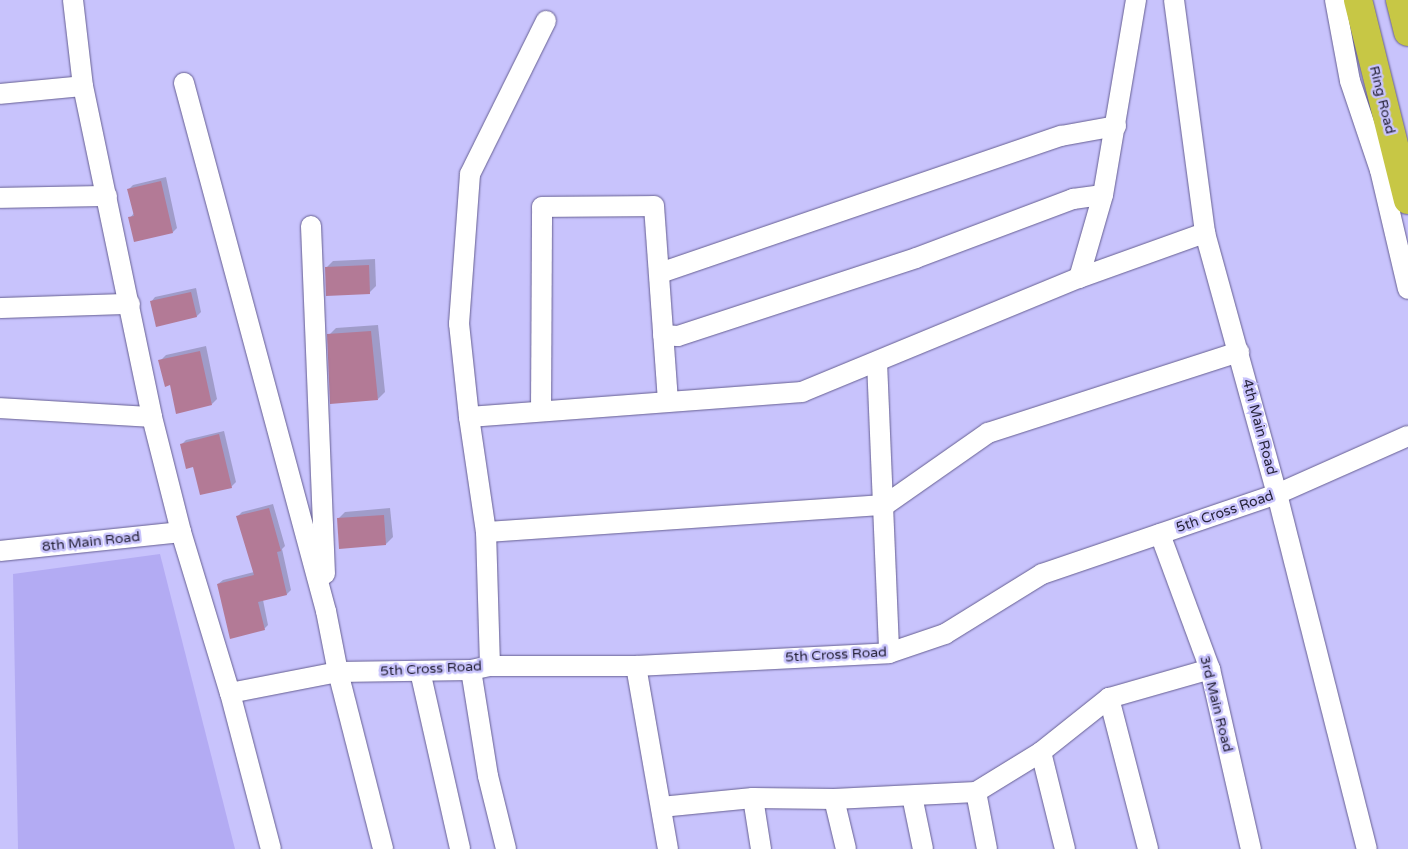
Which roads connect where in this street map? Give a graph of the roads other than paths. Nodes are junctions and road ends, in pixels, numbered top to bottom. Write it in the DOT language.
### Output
graph roads {
  1 [pos="73,0"];
  2 [pos="1136,0"];
  3 [pos="1174,0"];
  4 [pos="1335,0"];
  5 [pos="1358,0"];
  6 [pos="1400,0"];
  7 [pos="546,20"];
  8 [pos="1408,32"];
  9 [pos="184,82"];
  10 [pos="83,86"];
  11 [pos="0,94"];
  12 [pos="1116,126"];
  13 [pos="1103,195"];
  14 [pos="107,196"];
  15 [pos="0,198"];
  16 [pos="1408,200"];
  17 [pos="312,226"];
  18 [pos="1205,233"];
  19 [pos="660,274"];
  20 [pos="1079,278"];
  21 [pos="1408,289"];
  22 [pos="130,304"];
  23 [pos="0,308"];
  24 [pos="663,335"];
  25 [pos="1239,352"];
  26 [pos="877,362"];
  27 [pos="668,402"];
  28 [pos="0,408"];
  29 [pos="541,411"];
  30 [pos="152,417"];
  31 [pos="469,417"];
  32 [pos="1408,436"];
  33 [pos="1277,494"];
  34 [pos="885,505"];
  35 [pos="181,532"];
  36 [pos="486,532"];
  37 [pos="1160,534"];
  38 [pos="0,551"];
  39 [pos="326,611"];
  40 [pos="889,653"];
  41 [pos="636,666"];
  42 [pos="480,668"];
  43 [pos="1210,669"];
  44 [pos="420,671"];
  45 [pos="338,672"];
  46 [pos="230,693"];
  47 [pos="1108,698"];
  48 [pos="1041,752"];
  49 [pos="976,792"];
  50 [pos="912,796"];
  51 [pos="753,798"];
  52 [pos="834,799"];
  53 [pos="661,807"];
  54 [pos="270,849"];
  55 [pos="383,849"];
  56 [pos="460,849"];
  57 [pos="506,849"];
  58 [pos="668,849"];
  59 [pos="761,849"];
  60 [pos="846,849"];
  61 [pos="923,849"];
  62 [pos="987,849"];
  63 [pos="1065,849"];
  64 [pos="1148,849"];
  65 [pos="1251,849"];
  66 [pos="1367,849"];
  1 -- 10 [label="street"];
  2 -- 12 [label="street"];
  3 -- 18 [label="street, 4th Main Road"];
  4 -- 21 [label="street"];
  5 -- 16 [label="highway, Ring Road"];
  6 -- 8 [label="highway"];
  7 -- 31 [label="street"];
  9 -- 39 [label="street"];
  10 -- 11 [label="street"];
  10 -- 14 [label="street"];
  12 -- 13 [label="street"];
  12 -- 19 [label="street"];
  13 -- 20 [label="street"];
  13 -- 24 [label="street"];
  14 -- 15 [label="street"];
  14 -- 22 [label="street"];
  17 -- 39 [label="street"];
  18 -- 20 [label="street"];
  18 -- 25 [label="street, 4th Main Road"];
  19 -- 24 [label="street"];
  19 -- 29 [label="street"];
  20 -- 26 [label="street"];
  22 -- 23 [label="street"];
  22 -- 30 [label="street"];
  24 -- 27 [label="street"];
  25 -- 33 [label="street, 4th Main Road"];
  25 -- 34 [label="street"];
  26 -- 27 [label="street"];
  26 -- 34 [label="street"];
  27 -- 29 [label="street"];
  28 -- 30 [label="street"];
  29 -- 31 [label="street"];
  30 -- 35 [label="street"];
  31 -- 36 [label="street"];
  32 -- 33 [label="street, 5th Cross Road"];
  33 -- 37 [label="street, 5th Cross Road"];
  33 -- 66 [label="street, 4th Main Road"];
  34 -- 36 [label="street"];
  34 -- 40 [label="street"];
  35 -- 38 [label="street, 8th Main Road"];
  35 -- 46 [label="street"];
  36 -- 42 [label="street"];
  37 -- 40 [label="street, 5th Cross Road"];
  37 -- 43 [label="street, 3rd Main Road"];
  39 -- 45 [label="street"];
  40 -- 41 [label="street, 5th Cross Road"];
  41 -- 42 [label="street, 5th Cross Road"];
  41 -- 53 [label="street"];
  42 -- 44 [label="street, 5th Cross Road"];
  42 -- 57 [label="street"];
  43 -- 47 [label="street"];
  43 -- 65 [label="street, 3rd Main Road"];
  44 -- 45 [label="street, 5th Cross Road"];
  44 -- 56 [label="street"];
  45 -- 46 [label="street, 5th Cross Road"];
  45 -- 55 [label="street"];
  46 -- 54 [label="street"];
  47 -- 48 [label="street"];
  47 -- 64 [label="street"];
  48 -- 49 [label="street"];
  48 -- 63 [label="street"];
  49 -- 50 [label="street"];
  49 -- 62 [label="street"];
  50 -- 52 [label="street"];
  50 -- 61 [label="street"];
  51 -- 52 [label="street"];
  51 -- 53 [label="street"];
  51 -- 59 [label="street"];
  52 -- 60 [label="street"];
  53 -- 58 [label="street"];
}
